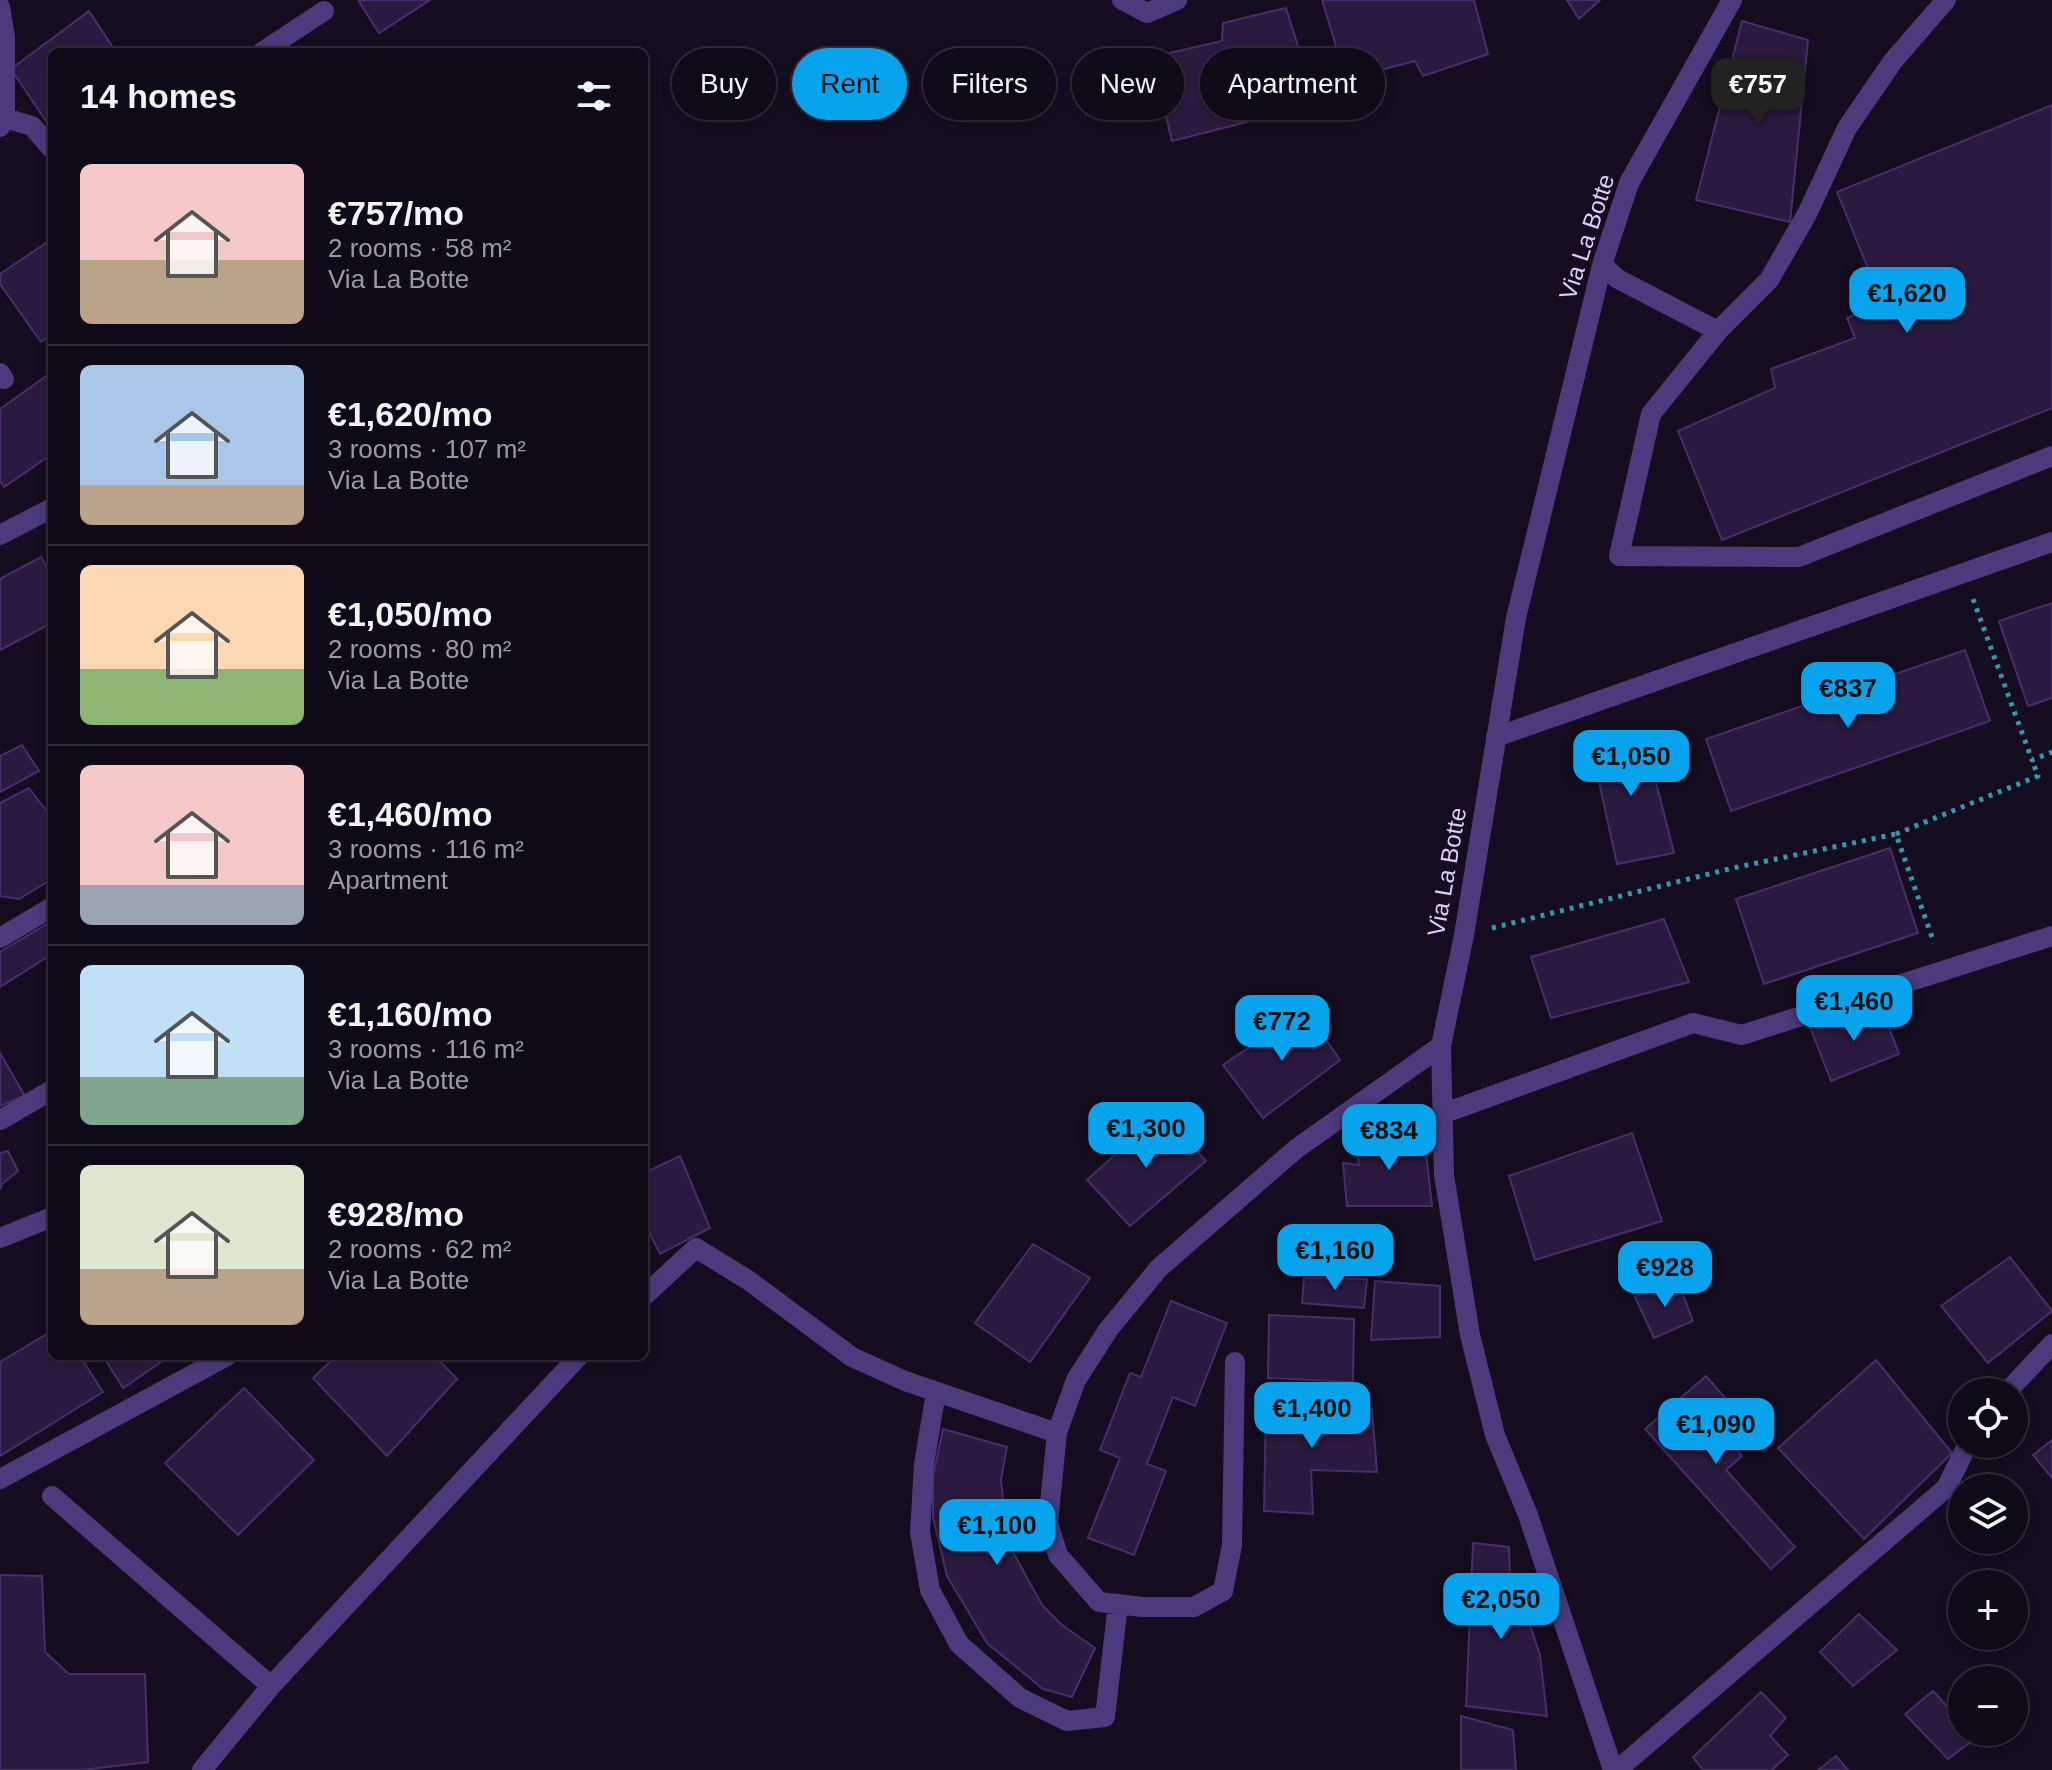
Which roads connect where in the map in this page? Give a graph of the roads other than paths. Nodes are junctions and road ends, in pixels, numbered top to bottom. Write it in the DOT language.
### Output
graph roads {
  1 [pos="1122,0"];
  2 [pos="1177,0"];
  3 [pos="1732,0"];
  4 [pos="1946,0"];
  5 [pos="0,7"];
  6 [pos="324,11"];
  7 [pos="268,48"];
  8 [pos="3,122"];
  9 [pos="48,144"];
  10 [pos="1602,265"];
  11 [pos="1718,331"];
  12 [pos="2052,456"];
  13 [pos="48,510"];
  14 [pos="0,535"];
  15 [pos="2052,542"];
  16 [pos="1496,737"];
  17 [pos="48,909"];
  18 [pos="2052,936"];
  19 [pos="0,938"];
  20 [pos="1441,1046"];
  21 [pos="48,1092"];
  22 [pos="1442,1114"];
  23 [pos="0,1120"];
  24 [pos="48,1219"];
  25 [pos="0,1238"];
  26 [pos="648,1292"];
  27 [pos="2052,1344"];
  28 [pos="220,1360"];
  29 [pos="575,1360"];
  30 [pos="1235,1362"];
  31 [pos="2020,1378"];
  32 [pos="936,1392"];
  33 [pos="1057,1433"];
  34 [pos="1961,1458"];
  35 [pos="0,1479"];
  36 [pos="52,1496"];
  37 [pos="1118,1604"];
  38 [pos="271,1686"];
  39 [pos="202,1770"];
  40 [pos="1615,1770"];
  1 -- 2 [label="street"];
  3 -- 10 [label="street, Via La Botte"];
  4 -- 11 [label="street"];
  5 -- 8 [label="street"];
  6 -- 7 [label="street"];
  8 -- 9 [label="street"];
  10 -- 11 [label="street"];
  10 -- 16 [label="street, Via La Botte"];
  11 -- 12 [label="street"];
  13 -- 14 [label="street"];
  15 -- 16 [label="street"];
  16 -- 20 [label="street, Via La Botte"];
  17 -- 19 [label="street"];
  18 -- 22 [label="street"];
  20 -- 22 [label="street, Via La Botte"];
  20 -- 33 [label="street"];
  21 -- 23 [label="street"];
  22 -- 40 [label="street, Via La Botte"];
  24 -- 25 [label="street"];
  26 -- 32 [label="street"];
  27 -- 31 [label="street"];
  28 -- 35 [label="street"];
  29 -- 38 [label="street"];
  30 -- 37 [label="street"];
  32 -- 33 [label="street"];
  32 -- 37 [label="street"];
  33 -- 37 [label="street"];
  34 -- 40 [label="street"];
  36 -- 38 [label="street"];
  38 -- 39 [label="street"];
}
